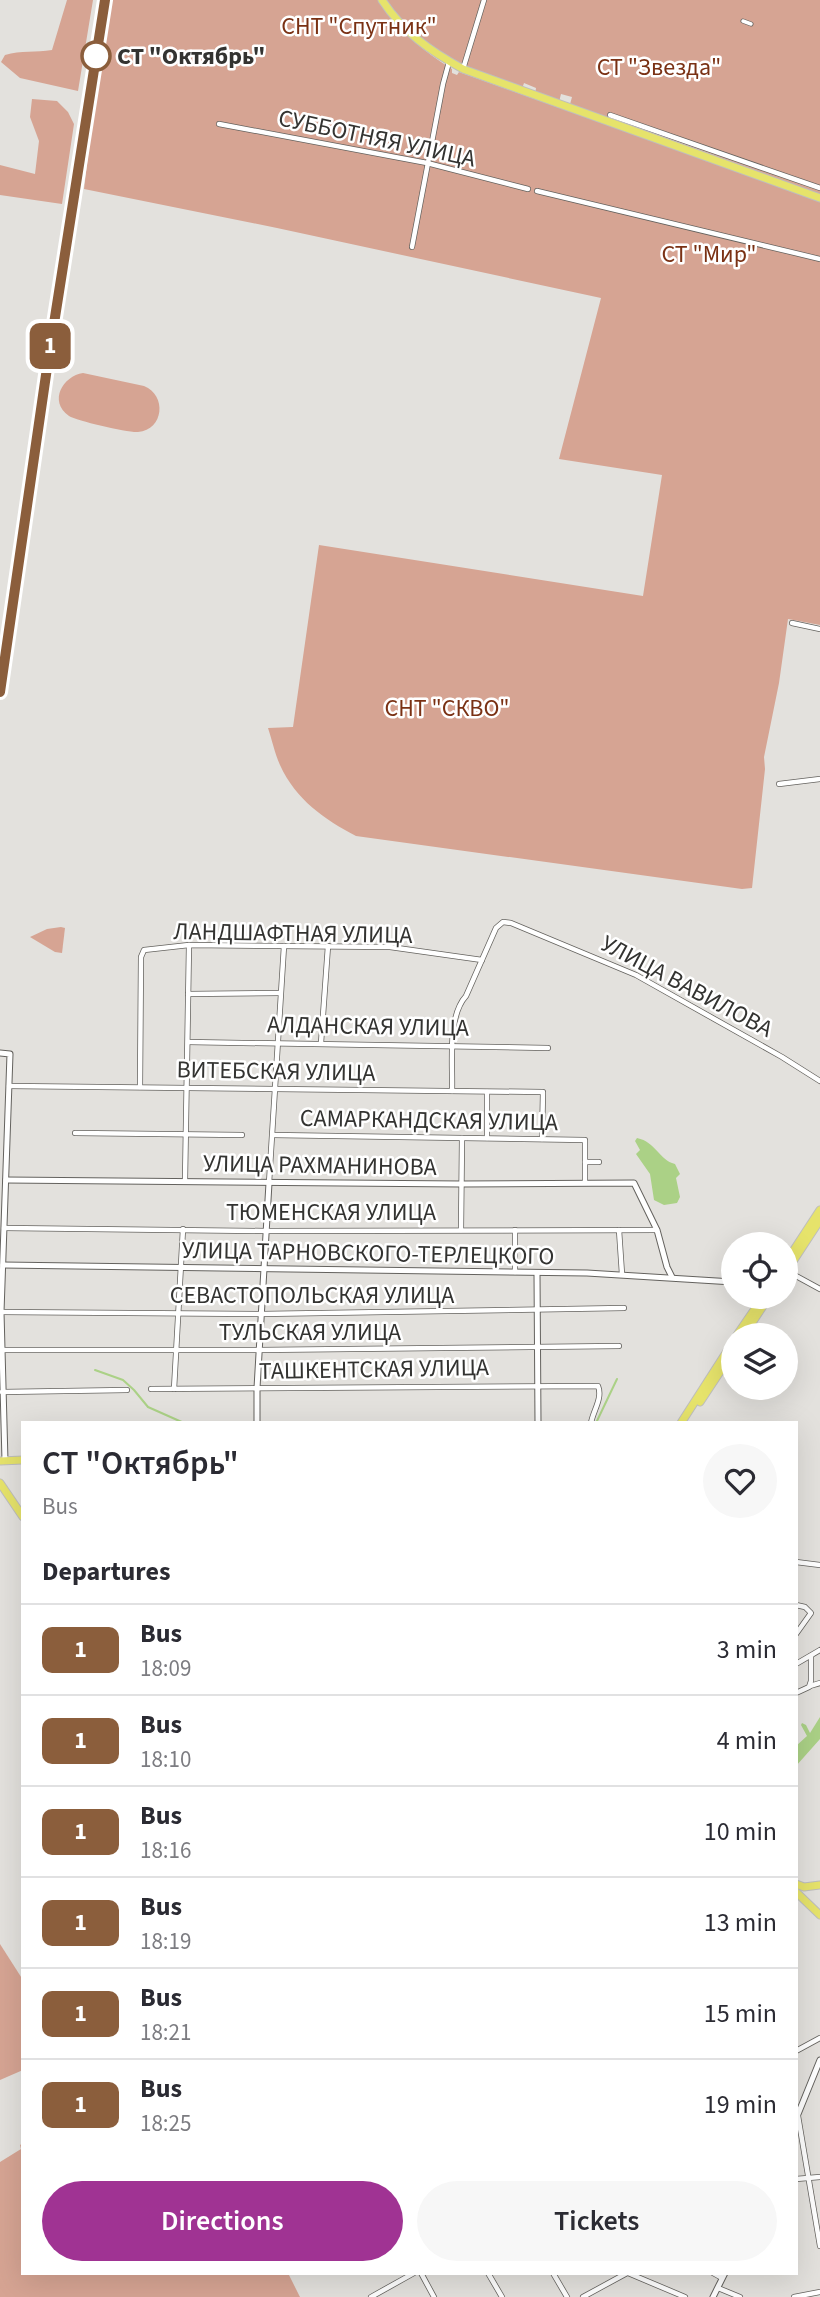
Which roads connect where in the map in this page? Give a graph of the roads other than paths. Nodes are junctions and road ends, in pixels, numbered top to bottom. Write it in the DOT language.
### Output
graph roads {
  1 [pos="105,0"];
  2 [pos="382,0"];
  3 [pos="484,0"];
  4 [pos="743,21"];
  5 [pos="751,24"];
  6 [pos="449,62"];
  7 [pos="463,69"];
  8 [pos="610,115"];
  9 [pos="219,124"];
  10 [pos="427,163"];
  11 [pos="820,188"];
  12 [pos="528,189"];
  13 [pos="537,191"];
  14 [pos="820,198"];
  15 [pos="412,247"];
  16 [pos="820,259"];
  17 [pos="792,623"];
  18 [pos="820,629"];
  19 [pos="0,693"];
  20 [pos="820,779"];
  21 [pos="779,784"];
  22 [pos="189,945"];
  23 [pos="285,946"];
  24 [pos="328,946"];
  25 [pos="482,960"];
  26 [pos="280,993"];
  27 [pos="188,994"];
  28 [pos="188,1042"];
  29 [pos="277,1042"];
  30 [pos="321,1044"];
  31 [pos="453,1045"];
  32 [pos="548,1048"];
  33 [pos="0,1053"];
  34 [pos="820,1081"];
  35 [pos="9,1086"];
  36 [pos="140,1087"];
  37 [pos="187,1087"];
  38 [pos="274,1089"];
  39 [pos="452,1091"];
  40 [pos="487,1092"];
  41 [pos="75,1133"];
  42 [pos="187,1135"];
  43 [pos="242,1135"];
  44 [pos="273,1135"];
  45 [pos="462,1138"];
  46 [pos="487,1138"];
  47 [pos="542,1139"];
  48 [pos="585,1162"];
  49 [pos="599,1162"];
  50 [pos="6,1180"];
  51 [pos="185,1181"];
  52 [pos="585,1182"];
  53 [pos="269,1183"];
  54 [pos="461,1184"];
  55 [pos="820,1210"];
  56 [pos="820,1220"];
  57 [pos="4,1228"];
  58 [pos="183,1229"];
  59 [pos="461,1230"];
  60 [pos="515,1230"];
  61 [pos="619,1230"];
  62 [pos="657,1230"];
  63 [pos="266,1231"];
  64 [pos="798,1244"];
  65 [pos="798,1253"];
  66 [pos="3,1265"];
  67 [pos="181,1268"];
  68 [pos="264,1270"];
  69 [pos="515,1272"];
  70 [pos="537,1273"];
  71 [pos="622,1274"];
  72 [pos="672,1277"];
  73 [pos="798,1277"];
  74 [pos="721,1281"];
  75 [pos="820,1289"];
  76 [pos="624,1308"];
  77 [pos="538,1310"];
  78 [pos="1,1312"];
  79 [pos="179,1313"];
  80 [pos="261,1314"];
  81 [pos="619,1346"];
  82 [pos="538,1347"];
  83 [pos="176,1349"];
  84 [pos="1,1350"];
  85 [pos="259,1350"];
  86 [pos="721,1361"];
  87 [pos="721,1370"];
  88 [pos="539,1385"];
  89 [pos="257,1388"];
  90 [pos="150,1389"];
  91 [pos="174,1389"];
  92 [pos="127,1390"];
  93 [pos="1,1392"];
  94 [pos="257,1421"];
  95 [pos="538,1421"];
  96 [pos="591,1421"];
  97 [pos="682,1421"];
  98 [pos="687,1421"];
  99 [pos="21,1460"];
  100 [pos="2,1462"];
  101 [pos="0,1483"];
  102 [pos="21,1514"];
  103 [pos="798,1562"];
  104 [pos="820,1565"];
  105 [pos="798,1605"];
  106 [pos="798,1631"];
  107 [pos="820,1650"];
  108 [pos="811,1656"];
  109 [pos="798,1663"];
  110 [pos="820,1683"];
  111 [pos="809,1687"];
  112 [pos="798,1692"];
  113 [pos="820,1883"];
  114 [pos="798,1884"];
  115 [pos="798,1894"];
  116 [pos="820,1915"];
  117 [pos="820,2038"];
  118 [pos="798,2050"];
  119 [pos="820,2060"];
  120 [pos="798,2114"];
  121 [pos="798,2122"];
  122 [pos="820,2177"];
  123 [pos="798,2179"];
  124 [pos="808,2179"];
  125 [pos="820,2246"];
  126 [pos="410,2275"];
  127 [pos="422,2275"];
  128 [pos="489,2275"];
  129 [pos="554,2275"];
  130 [pos="622,2275"];
  131 [pos="627,2275"];
  132 [pos="723,2275"];
  133 [pos="718,2288"];
  134 [pos="820,2292"];
  135 [pos="587,2296"];
  136 [pos="371,2297"];
  137 [pos="434,2297"];
  138 [pos="502,2297"];
  139 [pos="567,2297"];
  140 [pos="685,2297"];
  141 [pos="713,2297"];
  142 [pos="740,2297"];
  143 [pos="794,2297"];
  1 -- 19 [label="main road"];
  2 -- 6 [label="main road"];
  3 -- 7 [label="street"];
  4 -- 5 [label="street"];
  6 -- 7 [label="main road"];
  6 -- 10 [label="street"];
  7 -- 14 [label="main road"];
  8 -- 11 [label="street"];
  9 -- 10 [label="street, СУББОТНЯЯ УЛИЦА"];
  10 -- 12 [label="street, СУББОТНЯЯ УЛИЦА"];
  10 -- 15 [label="street"];
  13 -- 16 [label="street"];
  17 -- 18 [label="street"];
  20 -- 21 [label="street"];
  22 -- 23 [label="street, ЛАНДШАФТНАЯ УЛИЦА"];
  22 -- 27 [label="street"];
  22 -- 36 [label="street, ЛАНДШАФТНАЯ УЛИЦА"];
  23 -- 24 [label="street, ЛАНДШАФТНАЯ УЛИЦА"];
  23 -- 26 [label="street"];
  24 -- 25 [label="street, ЛАНДШАФТНАЯ УЛИЦА"];
  24 -- 30 [label="street"];
  25 -- 31 [label="street, УЛИЦА ВАВИЛОВА"];
  25 -- 34 [label="street, УЛИЦА ВАВИЛОВА"];
  26 -- 27 [label="street"];
  26 -- 29 [label="street"];
  27 -- 28 [label="street"];
  28 -- 29 [label="street, АЛДАНСКАЯ УЛИЦА"];
  28 -- 37 [label="street"];
  29 -- 30 [label="street, АЛДАНСКАЯ УЛИЦА"];
  29 -- 38 [label="street"];
  30 -- 31 [label="street, АЛДАНСКАЯ УЛИЦА"];
  31 -- 32 [label="street, АЛДАНСКАЯ УЛИЦА"];
  31 -- 39 [label="street, УЛИЦА ВАВИЛОВА"];
  33 -- 35 [label="street"];
  35 -- 36 [label="street, ВИТЕБСКАЯ УЛИЦА"];
  35 -- 50 [label="street"];
  36 -- 37 [label="street, ВИТЕБСКАЯ УЛИЦА"];
  37 -- 38 [label="street, ВИТЕБСКАЯ УЛИЦА"];
  37 -- 42 [label="street"];
  38 -- 39 [label="street, ВИТЕБСКАЯ УЛИЦА"];
  38 -- 44 [label="street"];
  39 -- 40 [label="street, ВИТЕБСКАЯ УЛИЦА"];
  40 -- 46 [label="street"];
  40 -- 47 [label="street, ВИТЕБСКАЯ УЛИЦА"];
  41 -- 42 [label="street"];
  42 -- 43 [label="street"];
  42 -- 51 [label="street"];
  44 -- 45 [label="street, САМАРКАНДСКАЯ УЛИЦА"];
  44 -- 53 [label="street"];
  45 -- 46 [label="street, САМАРКАНДСКАЯ УЛИЦА"];
  45 -- 54 [label="street"];
  46 -- 47 [label="street, САМАРКАНДСКАЯ УЛИЦА"];
  47 -- 48 [label="street, САМАРКАНДСКАЯ УЛИЦА"];
  48 -- 49 [label="street"];
  48 -- 52 [label="street"];
  50 -- 51 [label="street, УЛИЦА РАХМАНИНОВА"];
  50 -- 57 [label="street"];
  51 -- 53 [label="street, УЛИЦА РАХМАНИНОВА"];
  52 -- 54 [label="street, УЛИЦА РАХМАНИНОВА"];
  52 -- 62 [label="street, УЛИЦА РАХМАНИНОВА"];
  53 -- 54 [label="street, УЛИЦА РАХМАНИНОВА"];
  53 -- 63 [label="street"];
  54 -- 59 [label="street"];
  55 -- 64 [label="main road"];
  56 -- 65 [label="main road"];
  57 -- 58 [label="street, ТЮМЕНСКАЯ УЛИЦА"];
  57 -- 66 [label="street"];
  58 -- 63 [label="street, ТЮМЕНСКАЯ УЛИЦА"];
  58 -- 67 [label="street"];
  59 -- 60 [label="street, ТЮМЕНСКАЯ УЛИЦА"];
  59 -- 63 [label="street, ТЮМЕНСКАЯ УЛИЦА"];
  60 -- 61 [label="street, ТЮМЕНСКАЯ УЛИЦА"];
  60 -- 69 [label="street"];
  61 -- 62 [label="street, ТЮМЕНСКАЯ УЛИЦА"];
  61 -- 71 [label="street"];
  62 -- 72 [label="street"];
  63 -- 68 [label="street"];
  66 -- 67 [label="street, УЛИЦА ТАРНОВСКОГО-ТЕРЛЕЦКОГО"];
  66 -- 78 [label="street"];
  67 -- 68 [label="street, УЛИЦА ТАРНОВСКОГО-ТЕРЛЕЦКОГО"];
  67 -- 79 [label="street"];
  68 -- 69 [label="street, УЛИЦА ТАРНОВСКОГО-ТЕРЛЕЦКОГО"];
  68 -- 80 [label="street"];
  69 -- 70 [label="street, УЛИЦА ТАРНОВСКОГО-ТЕРЛЕЦКОГО"];
  70 -- 71 [label="street, УЛИЦА ТАРНОВСКОГО-ТЕРЛЕЦКОГО"];
  70 -- 77 [label="street"];
  71 -- 72 [label="street, УЛИЦА ТАРНОВСКОГО-ТЕРЛЕЦКОГО"];
  72 -- 74 [label="street, УЛИЦА ТАРНОВСКОГО-ТЕРЛЕЦКОГО"];
  73 -- 75 [label="street"];
  76 -- 77 [label="street, СЕВАСТОПОЛЬСКАЯ УЛИЦА"];
  77 -- 80 [label="street, СЕВАСТОПОЛЬСКАЯ УЛИЦА"];
  77 -- 82 [label="street"];
  78 -- 79 [label="street, СЕВАСТОПОЛЬСКАЯ УЛИЦА"];
  78 -- 84 [label="street"];
  79 -- 80 [label="street, СЕВАСТОПОЛЬСКАЯ УЛИЦА"];
  79 -- 83 [label="street"];
  80 -- 85 [label="street"];
  81 -- 82 [label="street, ТУЛЬСКАЯ УЛИЦА"];
  82 -- 85 [label="street, ТУЛЬСКАЯ УЛИЦА"];
  82 -- 88 [label="street"];
  83 -- 84 [label="street, ТУЛЬСКАЯ УЛИЦА"];
  83 -- 85 [label="street, ТУЛЬСКАЯ УЛИЦА"];
  83 -- 91 [label="street"];
  84 -- 93 [label="street"];
  85 -- 89 [label="street"];
  86 -- 97 [label="main road"];
  87 -- 98 [label="main road"];
  88 -- 89 [label="street, ТАШКЕНТСКАЯ УЛИЦА"];
  88 -- 95 [label="street"];
  88 -- 96 [label="street, ТАШКЕНТСКАЯ УЛИЦА"];
  89 -- 91 [label="street, ТАШКЕНТСКАЯ УЛИЦА"];
  89 -- 94 [label="street"];
  90 -- 91 [label="street, ТАШКЕНТСКАЯ УЛИЦА"];
  92 -- 93 [label="street"];
  93 -- 100 [label="street"];
  99 -- 100 [label="main road"];
  101 -- 102 [label="main road"];
  103 -- 104 [label="street"];
  105 -- 106 [label="street"];
  107 -- 108 [label="street"];
  108 -- 109 [label="street"];
  108 -- 111 [label="street"];
  110 -- 111 [label="street"];
  111 -- 112 [label="street"];
  113 -- 114 [label="main road"];
  115 -- 116 [label="main road"];
  117 -- 118 [label="street"];
  119 -- 120 [label="street"];
  121 -- 124 [label="street"];
  122 -- 124 [label="street"];
  123 -- 124 [label="street"];
  124 -- 125 [label="street"];
  126 -- 136 [label="street"];
  127 -- 137 [label="street"];
  128 -- 138 [label="street"];
  129 -- 139 [label="street"];
  130 -- 135 [label="street"];
  131 -- 140 [label="street"];
  132 -- 133 [label="street"];
  133 -- 141 [label="street"];
  133 -- 142 [label="street"];
  134 -- 143 [label="street"];
}
